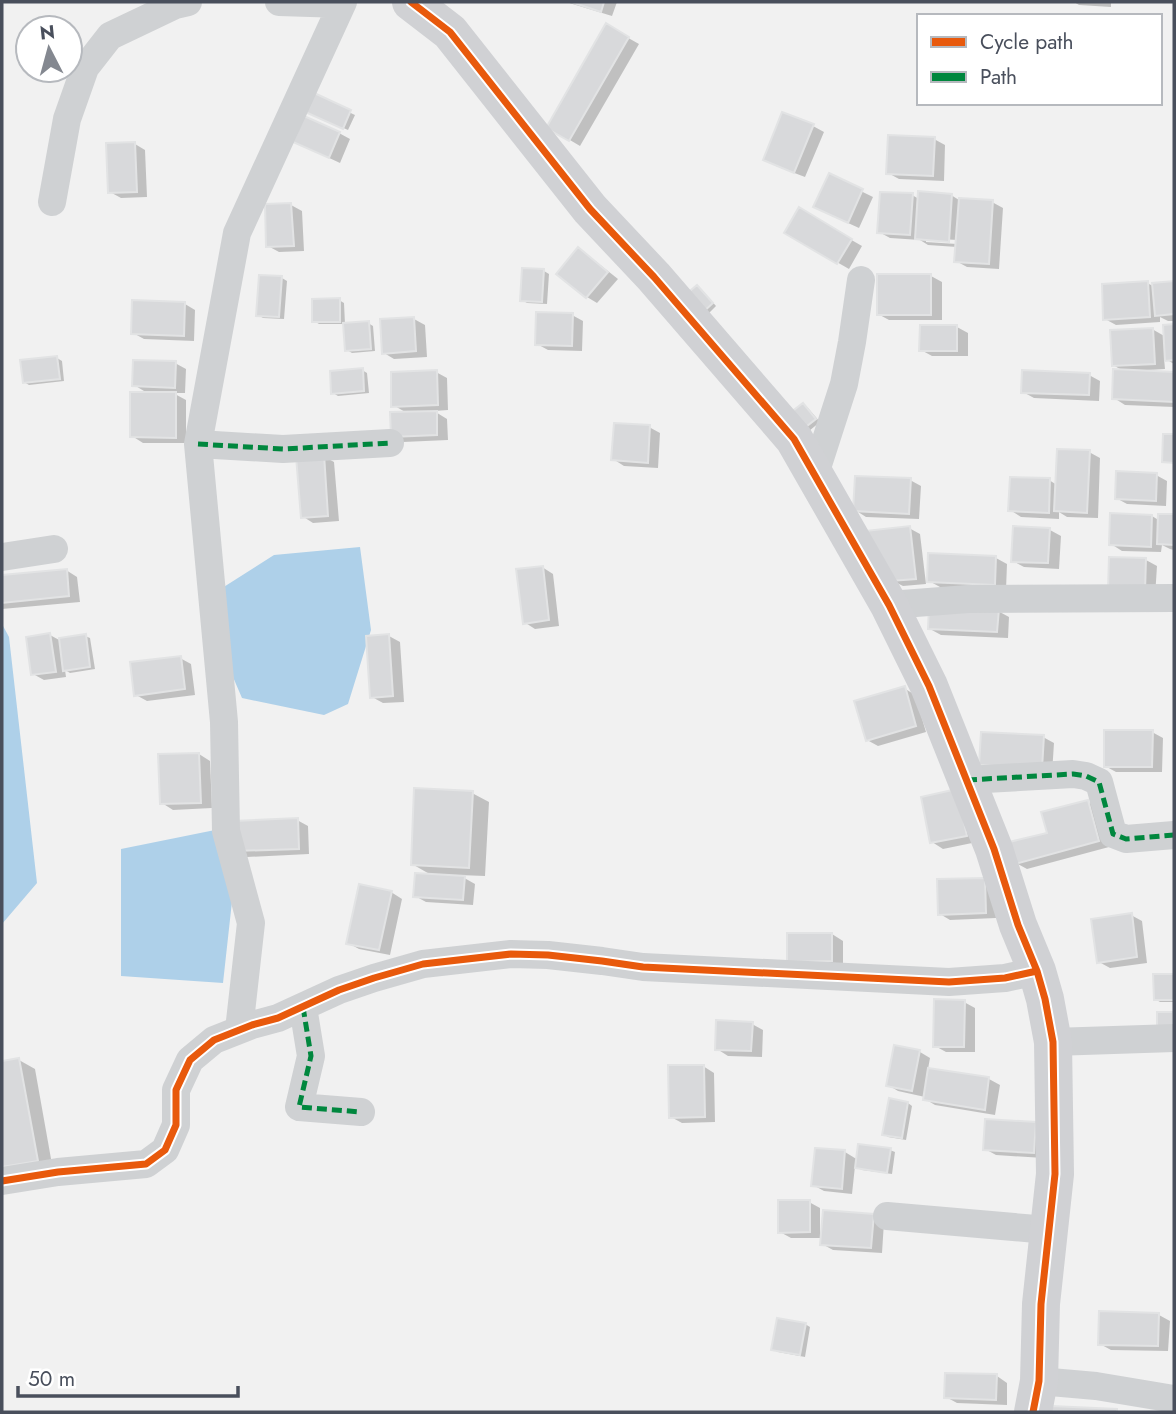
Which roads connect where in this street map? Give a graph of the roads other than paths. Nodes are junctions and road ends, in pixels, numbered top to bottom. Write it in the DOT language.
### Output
graph roads {
  1 [pos="188,2"];
  2 [pos="279,2"];
  3 [pos="342,3"];
  4 [pos="417,4"];
  5 [pos="52,202"];
  6 [pos="861,280"];
  7 [pos="390,443"];
  8 [pos="198,444"];
  9 [pos="815,474"];
  10 [pos="54,549"];
  11 [pos="2,556"];
  12 [pos="1174,598"];
  13 [pos="889,605"];
  14 [pos="967,780"];
  15 [pos="1174,835"];
  16 [pos="1037,971"];
  17 [pos="303,1007"];
  18 [pos="239,1030"];
  19 [pos="1174,1038"];
  20 [pos="1053,1042"];
  21 [pos="361,1112"];
  22 [pos="2,1181"];
  23 [pos="887,1216"];
  24 [pos="1048,1230"];
  25 [pos="1036,1397"];
  26 [pos="1174,1399"];
  1 -- 5 [label="street"];
  2 -- 3 [label="street"];
  3 -- 8 [label="street"];
  4 -- 9 [label="street"];
  6 -- 9 [label="street"];
  7 -- 8 [label="street"];
  8 -- 18 [label="street"];
  9 -- 13 [label="street"];
  10 -- 11 [label="street"];
  12 -- 13 [label="street"];
  13 -- 14 [label="street"];
  14 -- 15 [label="street"];
  14 -- 16 [label="street"];
  16 -- 17 [label="street"];
  16 -- 20 [label="street"];
  17 -- 18 [label="street"];
  17 -- 21 [label="street"];
  18 -- 22 [label="street"];
  19 -- 20 [label="street"];
  20 -- 24 [label="street"];
  23 -- 24 [label="street"];
  24 -- 25 [label="street"];
  25 -- 26 [label="street"];
}
